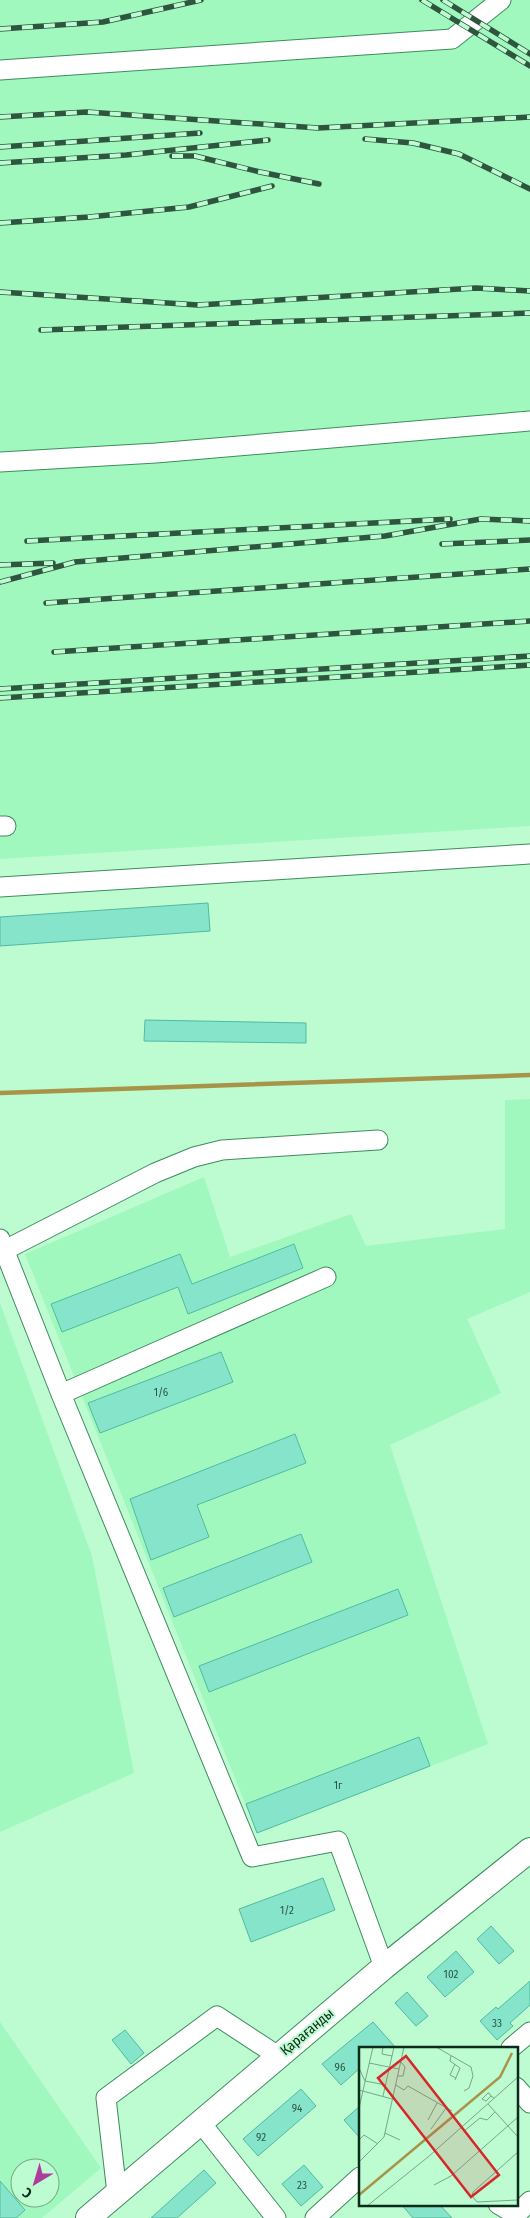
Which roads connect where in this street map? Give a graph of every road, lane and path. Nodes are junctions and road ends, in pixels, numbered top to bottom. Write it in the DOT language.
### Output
graph roads {
  1 [pos="501,0"];
  2 [pos="0,70"];
  3 [pos="530,421"];
  4 [pos="0,462"];
  5 [pos="530,854"];
  6 [pos="0,887"];
  7 [pos="378,1140"];
  8 [pos="3,1244"];
  9 [pos="326,1277"];
  10 [pos="61,1394"];
  11 [pos="530,1850"];
  12 [pos="384,1967"];
  13 [pos="530,2032"];
  14 [pos="512,2047"];
  15 [pos="278,2056"];
  16 [pos="518,2088"];
  17 [pos="530,2103"];
  18 [pos="201,2123"];
  19 [pos="359,2178"];
  20 [pos="117,2194"];
  21 [pos="530,2201"];
  22 [pos="501,2206"];
  23 [pos="88,2218"];
  24 [pos="276,2218"];
  25 [pos="315,2218"];
  1 -- 2 [label="street"];
  3 -- 4 [label="street"];
  5 -- 6 [label="street"];
  7 -- 8 [label="street"];
  8 -- 10 [label="street"];
  9 -- 10 [label="street"];
  10 -- 12 [label="street"];
  11 -- 12 [label="main road, Қарағанды"];
  12 -- 15 [label="main road, Қарағанды"];
  13 -- 14 [label="street"];
  15 -- 18 [label="main road, Қарағанды"];
  15 -- 20 [label="street"];
  16 -- 17 [label="street"];
  18 -- 20 [label="main road, Қарағанды"];
  18 -- 24 [label="street"];
  19 -- 25 [label="street"];
  20 -- 23 [label="main road, Қарағанды"];
  21 -- 22 [label="street"];
}
